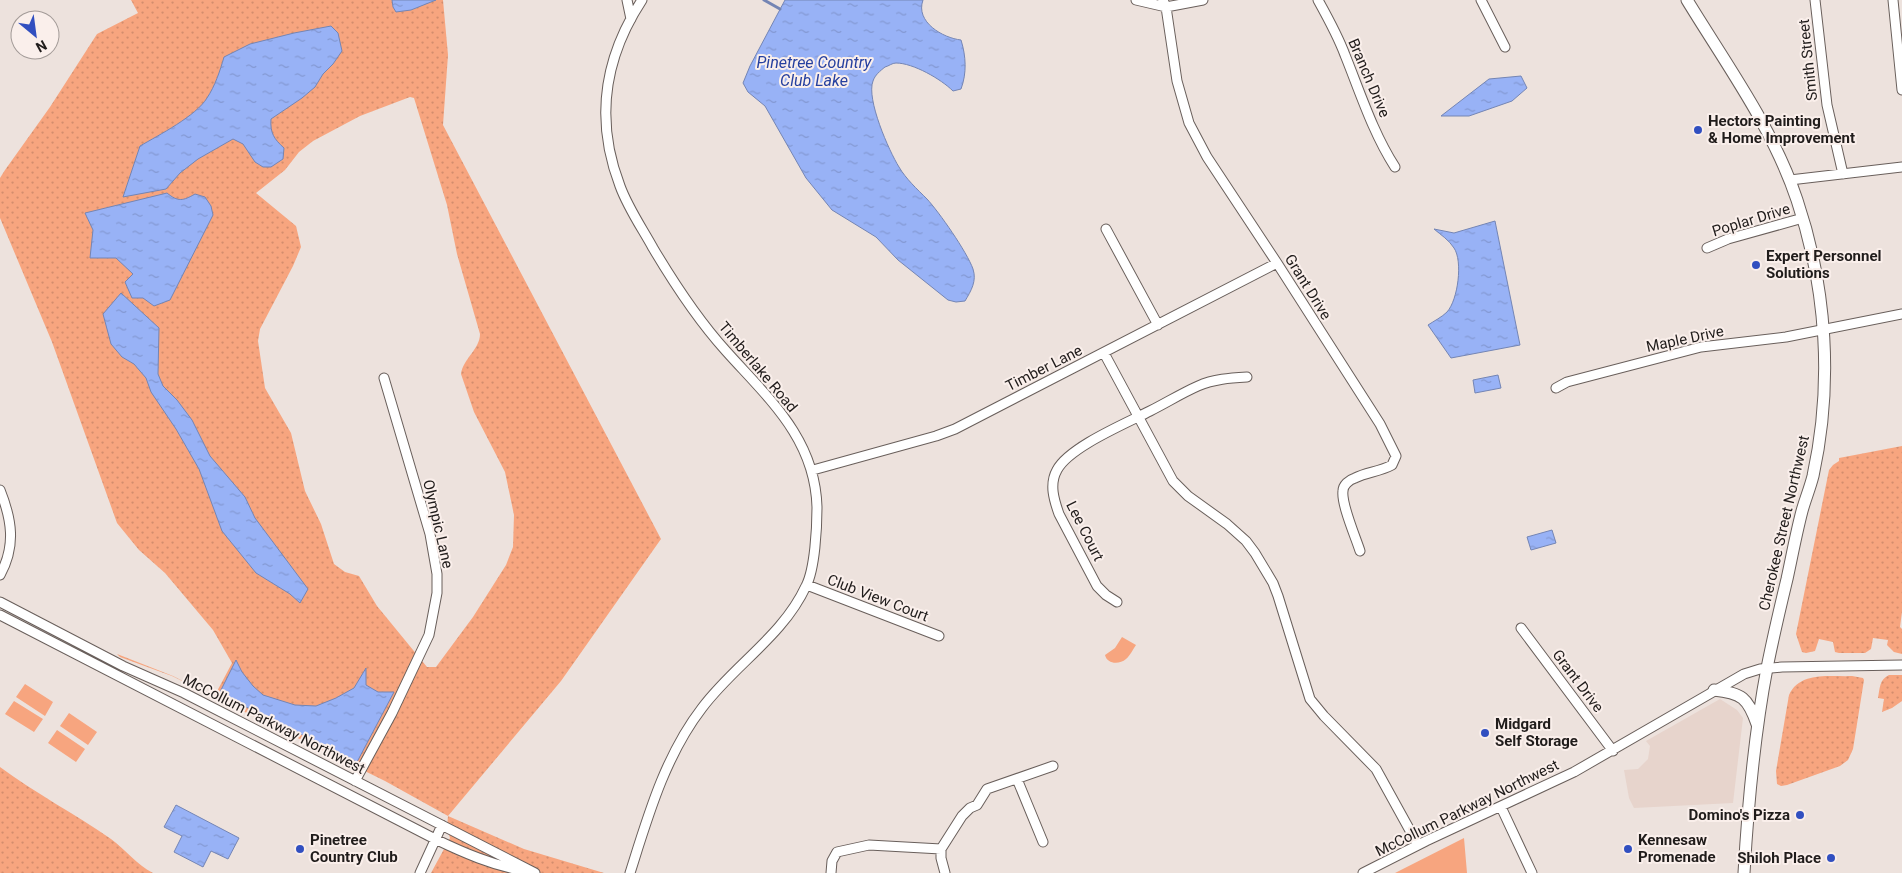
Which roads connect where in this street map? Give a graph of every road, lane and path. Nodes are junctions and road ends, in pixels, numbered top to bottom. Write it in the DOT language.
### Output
graph roads {
  1 [pos="627,0"];
  2 [pos="642,0"];
  3 [pos="1136,0"];
  4 [pos="1203,0"];
  5 [pos="1318,0"];
  6 [pos="1481,0"];
  7 [pos="1687,0"];
  8 [pos="1816,0"];
  9 [pos="1893,0"];
  10 [pos="1165,4"];
  11 [pos="631,19"];
  12 [pos="1505,47"];
  13 [pos="1902,90"];
  14 [pos="1395,166"];
  15 [pos="1902,166"];
  16 [pos="1843,174"];
  17 [pos="1790,180"];
  18 [pos="1803,218"];
  19 [pos="1106,229"];
  20 [pos="1707,248"];
  21 [pos="1277,263"];
  22 [pos="1902,314"];
  23 [pos="1158,325"];
  24 [pos="1824,331"];
  25 [pos="1104,353"];
  26 [pos="1247,377"];
  27 [pos="384,378"];
  28 [pos="1556,388"];
  29 [pos="1138,417"];
  30 [pos="813,470"];
  31 [pos="0,490"];
  32 [pos="1360,551"];
  33 [pos="0,575"];
  34 [pos="807,585"];
  35 [pos="0,602"];
  36 [pos="1116,602"];
  37 [pos="0,615"];
  38 [pos="1521,628"];
  39 [pos="939,636"];
  40 [pos="1902,665"];
  41 [pos="1767,668"];
  42 [pos="1714,690"];
  43 [pos="1757,725"];
  44 [pos="1613,751"];
  45 [pos="1053,766"];
  46 [pos="1017,779"];
  47 [pos="355,781"];
  48 [pos="1501,807"];
  49 [pos="442,825"];
  50 [pos="435,839"];
  51 [pos="1043,842"];
  52 [pos="1418,845"];
  53 [pos="941,849"];
  54 [pos="420,873"];
  55 [pos="535,873"];
  56 [pos="630,873"];
  57 [pos="831,873"];
  58 [pos="945,873"];
  59 [pos="1363,873"];
  60 [pos="1532,873"];
  61 [pos="1744,873"];
  1 -- 11 [label="street"];
  2 -- 11 [label="street, Timberlake Road"];
  3 -- 10 [label="street"];
  4 -- 10 [label="street"];
  5 -- 14 [label="street, Branch Drive"];
  6 -- 12 [label="street"];
  7 -- 17 [label="main road, Cherokee Street Northwest"];
  8 -- 16 [label="street, Smith Street"];
  9 -- 13 [label="street"];
  10 -- 21 [label="street, Grant Drive"];
  11 -- 30 [label="street, Timberlake Road"];
  15 -- 16 [label="street"];
  16 -- 17 [label="street"];
  17 -- 18 [label="main road, Cherokee Street Northwest"];
  18 -- 20 [label="street, Poplar Drive"];
  18 -- 24 [label="main road, Cherokee Street Northwest"];
  19 -- 23 [label="street"];
  21 -- 23 [label="street, Timber Lane"];
  21 -- 32 [label="street, Grant Drive"];
  22 -- 24 [label="street, Maple Drive"];
  23 -- 25 [label="street, Timber Lane"];
  24 -- 28 [label="street, Maple Drive"];
  24 -- 41 [label="main road, Cherokee Street Northwest"];
  25 -- 29 [label="street"];
  25 -- 30 [label="street, Timber Lane"];
  26 -- 29 [label="street, Lee Court"];
  27 -- 47 [label="street, Olympic Lane"];
  29 -- 36 [label="street, Lee Court"];
  29 -- 52 [label="street"];
  30 -- 34 [label="street, Timberlake Road"];
  31 -- 33 [label="street"];
  34 -- 39 [label="street, Club View Court"];
  34 -- 56 [label="street, Timberlake Road"];
  35 -- 47 [label="street, McCollum Parkway Northwest"];
  37 -- 50 [label="street, McCollum Parkway Northwest"];
  38 -- 44 [label="street, Grant Drive"];
  40 -- 41 [label="street, McCollum Parkway Northwest"];
  41 -- 42 [label="street, McCollum Parkway Northwest"];
  41 -- 43 [label="main road, Cherokee Street Northwest"];
  42 -- 43 [label="main road"];
  42 -- 44 [label="street, McCollum Parkway Northwest"];
  43 -- 61 [label="main road, Cherokee Street Northwest"];
  44 -- 48 [label="street, McCollum Parkway Northwest"];
  45 -- 46 [label="street"];
  46 -- 51 [label="street"];
  46 -- 53 [label="street"];
  47 -- 49 [label="street, McCollum Parkway Northwest"];
  48 -- 52 [label="street, McCollum Parkway Northwest"];
  48 -- 60 [label="street"];
  49 -- 50 [label="street"];
  49 -- 55 [label="street, McCollum Parkway Northwest"];
  50 -- 54 [label="street"];
  50 -- 55 [label="street, McCollum Parkway Northwest"];
  52 -- 59 [label="street, McCollum Parkway Northwest"];
  53 -- 57 [label="street"];
  53 -- 58 [label="street"];
}
